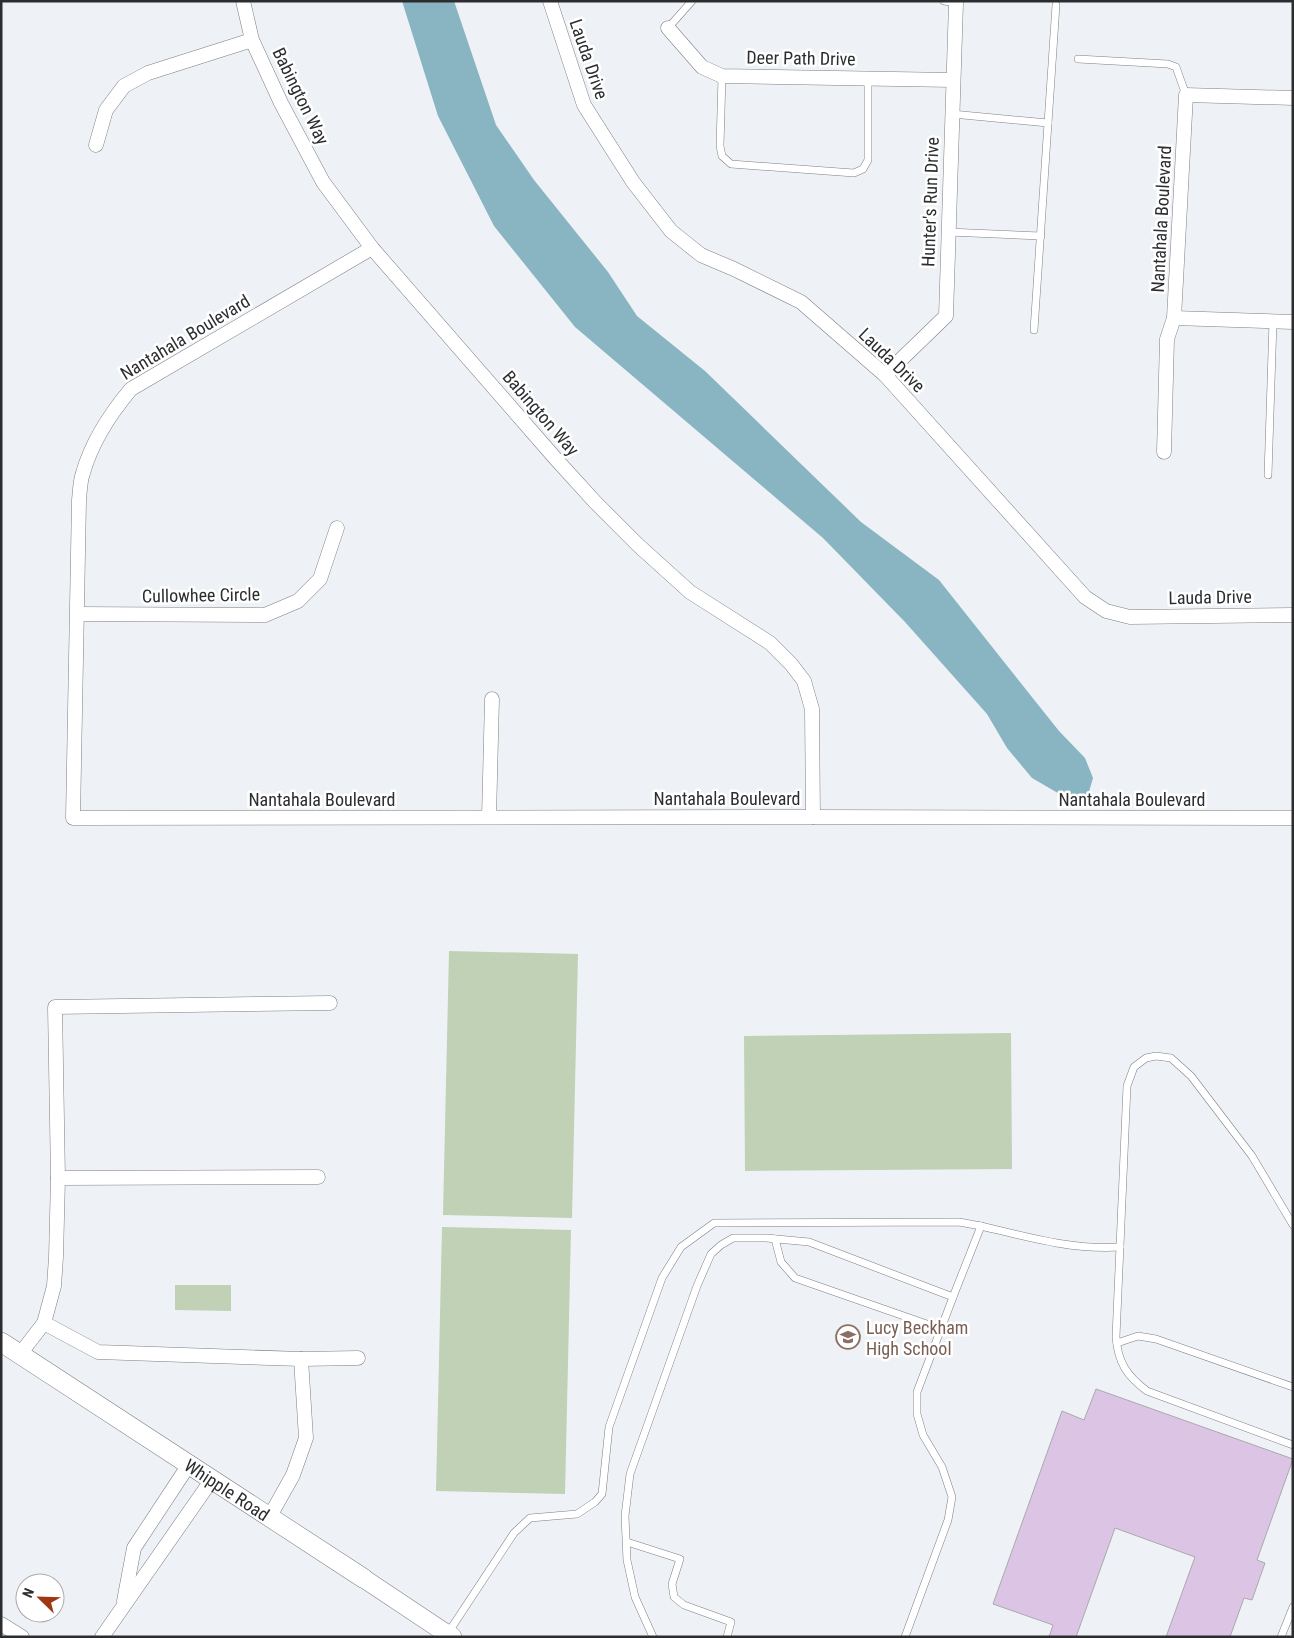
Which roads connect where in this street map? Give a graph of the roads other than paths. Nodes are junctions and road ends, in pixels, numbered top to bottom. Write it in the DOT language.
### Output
graph roads {
  1 [pos="243,1"];
  2 [pos="550,1"];
  3 [pos="692,1"];
  4 [pos="950,2"];
  5 [pos="1056,5"];
  6 [pos="668,28"];
  7 [pos="252,40"];
  8 [pos="1078,59"];
  9 [pos="722,76"];
  10 [pos="868,79"];
  11 [pos="952,80"];
  12 [pos="1186,95"];
  13 [pos="1293,98"];
  14 [pos="952,114"];
  15 [pos="1048,123"];
  16 [pos="96,145"];
  17 [pos="948,232"];
  18 [pos="1040,236"];
  19 [pos="372,248"];
  20 [pos="1174,318"];
  21 [pos="1273,321"];
  22 [pos="1293,322"];
  23 [pos="1034,330"];
  24 [pos="885,375"];
  25 [pos="1164,452"];
  26 [pos="1268,475"];
  27 [pos="336,528"];
  28 [pos="78,614"];
  29 [pos="1293,615"];
  30 [pos="492,698"];
  31 [pos="488,817"];
  32 [pos="813,817"];
  33 [pos="1293,818"];
  34 [pos="330,1003"];
  35 [pos="318,1177"];
  36 [pos="58,1178"];
  37 [pos="1293,1225"];
  38 [pos="981,1226"];
  39 [pos="775,1239"];
  40 [pos="1120,1247"];
  41 [pos="953,1298"];
  42 [pos="44,1323"];
  43 [pos="941,1329"];
  44 [pos="1,1342"];
  45 [pos="1117,1342"];
  46 [pos="20,1354"];
  47 [pos="301,1358"];
  48 [pos="358,1358"];
  49 [pos="1293,1388"];
  50 [pos="1293,1445"];
  51 [pos="190,1464"];
  52 [pos="213,1478"];
  53 [pos="270,1516"];
  54 [pos="626,1542"];
  55 [pos="363,1578"];
  56 [pos="1293,1606"];
  57 [pos="123,1607"];
  58 [pos="1,1624"];
  59 [pos="450,1635"];
  60 [pos="22,1637"];
  61 [pos="102,1637"];
  62 [pos="653,1637"];
  63 [pos="727,1637"];
  64 [pos="906,1637"];
  65 [pos="1281,1637"];
  1 -- 7 [label="street, Babington Way"];
  2 -- 24 [label="street, Lauda Drive"];
  3 -- 6 [label="lane"];
  4 -- 11 [label="street, Hunter's Run Drive"];
  5 -- 15 [label="lane"];
  6 -- 9 [label="street, Deer Path Drive"];
  7 -- 16 [label="street"];
  7 -- 19 [label="street, Babington Way"];
  8 -- 12 [label="lane"];
  9 -- 10 [label="street, Deer Path Drive"];
  9 -- 10 [label="lane"];
  10 -- 11 [label="street, Deer Path Drive"];
  11 -- 14 [label="street, Hunter's Run Drive"];
  12 -- 13 [label="street"];
  12 -- 20 [label="street, Nantahala Boulevard"];
  14 -- 15 [label="lane"];
  14 -- 17 [label="street, Hunter's Run Drive"];
  15 -- 18 [label="lane"];
  17 -- 18 [label="lane"];
  17 -- 24 [label="street, Hunter's Run Drive"];
  18 -- 23 [label="lane"];
  19 -- 28 [label="street, Nantahala Boulevard"];
  19 -- 32 [label="street, Babington Way"];
  20 -- 21 [label="street"];
  20 -- 25 [label="street, Nantahala Boulevard"];
  21 -- 22 [label="street"];
  21 -- 26 [label="lane"];
  24 -- 29 [label="street, Lauda Drive"];
  27 -- 28 [label="street, Cullowhee Circle"];
  28 -- 31 [label="street, Nantahala Boulevard"];
  30 -- 31 [label="street"];
  31 -- 32 [label="street, Nantahala Boulevard"];
  32 -- 33 [label="street, Nantahala Boulevard"];
  34 -- 36 [label="street"];
  35 -- 36 [label="street"];
  36 -- 42 [label="street"];
  37 -- 40 [label="lane"];
  38 -- 40 [label="lane"];
  38 -- 41 [label="lane"];
  38 -- 59 [label="lane"];
  39 -- 41 [label="lane"];
  39 -- 43 [label="lane"];
  39 -- 54 [label="lane"];
  40 -- 45 [label="lane"];
  41 -- 43 [label="lane"];
  42 -- 46 [label="street"];
  42 -- 47 [label="street"];
  43 -- 64 [label="lane"];
  44 -- 46 [label="main road, Whipple Road"];
  45 -- 49 [label="lane"];
  45 -- 50 [label="lane"];
  46 -- 51 [label="main road, Whipple Road"];
  47 -- 48 [label="street"];
  47 -- 53 [label="street"];
  51 -- 52 [label="main road, Whipple Road"];
  51 -- 57 [label="street"];
  52 -- 53 [label="main road, Whipple Road"];
  52 -- 57 [label="street"];
  53 -- 55 [label="main road, Whipple Road"];
  54 -- 62 [label="lane"];
  54 -- 63 [label="lane"];
  55 -- 59 [label="street, Whipple Road"];
  56 -- 65 [label="lane"];
  57 -- 61 [label="street"];
  58 -- 60 [label="street"];
}
